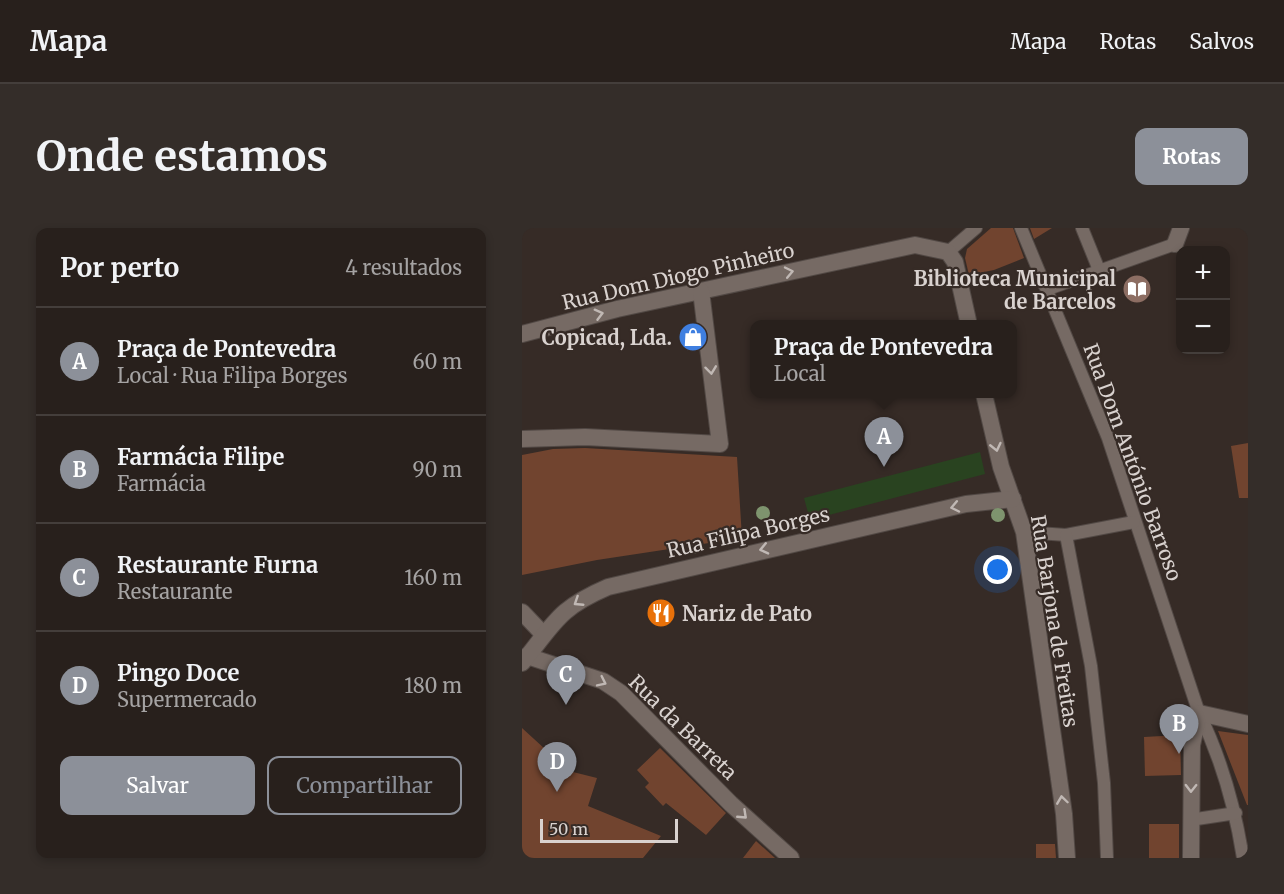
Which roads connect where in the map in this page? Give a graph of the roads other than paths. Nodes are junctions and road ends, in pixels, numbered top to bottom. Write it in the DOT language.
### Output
graph roads {
  1 [pos="1021,228"];
  2 [pos="1082,228"];
  3 [pos="974,229"];
  4 [pos="1178,236"];
  5 [pos="948,252"];
  6 [pos="1099,270"];
  7 [pos="1048,289"];
  8 [pos="701,291"];
  9 [pos="968,320"];
  10 [pos="522,334"];
  11 [pos="985,398"];
  12 [pos="522,439"];
  13 [pos="1013,499"];
  14 [pos="1134,522"];
  15 [pos="1024,532"];
  16 [pos="1066,535"];
  17 [pos="522,612"];
  18 [pos="543,633"];
  19 [pos="525,660"];
  20 [pos="1199,713"];
  21 [pos="1248,724"];
  22 [pos="1236,813"];
  23 [pos="1190,820"];
  24 [pos="791,858"];
  25 [pos="1067,858"];
  26 [pos="1107,858"];
  27 [pos="1191,858"];
  28 [pos="1243,858"];
  1 -- 7 [label="street, Rua Dom António Barroso"];
  2 -- 6 [label="street"];
  3 -- 5 [label="street"];
  4 -- 6 [label="street"];
  8 -- 5 [label="street, Rua Dom Diogo Pinheiro, one-way"];
  5 -- 9 [label="street"];
  6 -- 7 [label="street"];
  7 -- 14 [label="street, Rua Dom António Barroso"];
  10 -- 8 [label="street, Rua Dom Diogo Pinheiro, one-way"];
  8 -- 12 [label="street, one-way"];
  11 -- 13 [label="street, Rua Barjona de Freitas, one-way"];
  13 -- 15 [label="street, Rua Barjona de Freitas"];
  13 -- 18 [label="street, Rua Filipa Borges, one-way"];
  14 -- 16 [label="street"];
  14 -- 20 [label="street, Rua Dom António Barroso"];
  15 -- 16 [label="street"];
  25 -- 15 [label="street, Rua Barjona de Freitas, one-way"];
  16 -- 26 [label="street"];
  17 -- 18 [label="street"];
  18 -- 19 [label="street, Rua Filipa Borges"];
  19 -- 24 [label="street, Rua da Barreta, one-way"];
  20 -- 21 [label="street"];
  20 -- 22 [label="street, Rua Dom António Barroso"];
  20 -- 23 [label="street, one-way"];
  22 -- 23 [label="street"];
  22 -- 28 [label="street, Rua Dom António Barroso"];
  23 -- 27 [label="street"];
}
